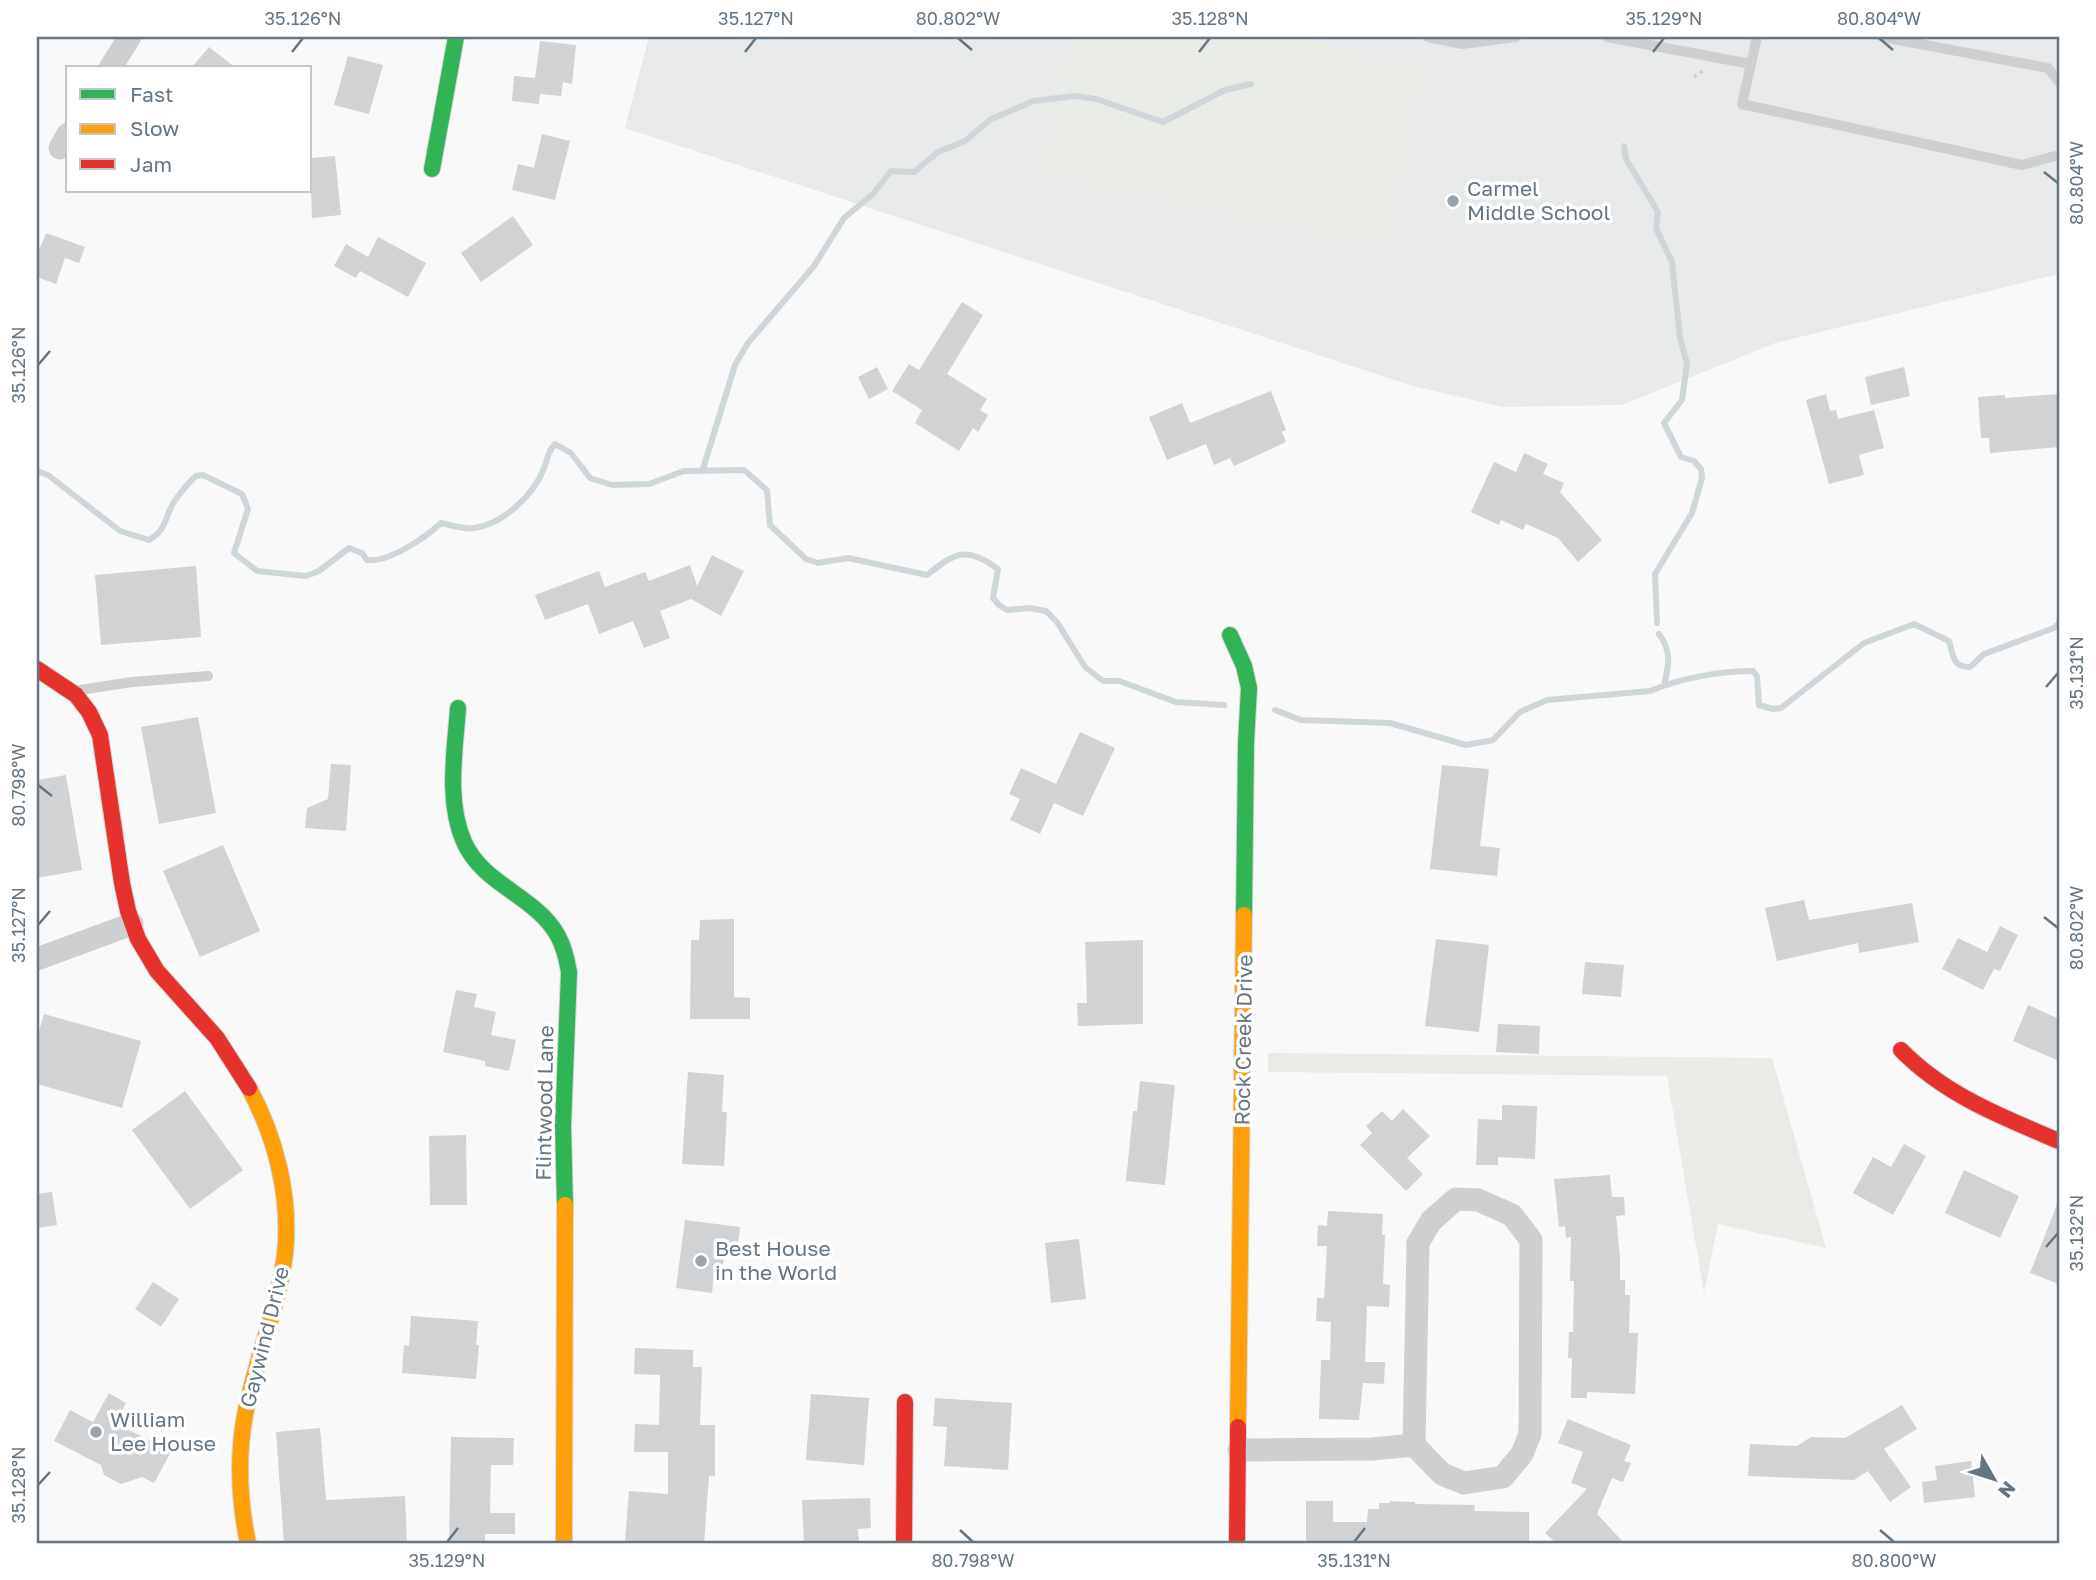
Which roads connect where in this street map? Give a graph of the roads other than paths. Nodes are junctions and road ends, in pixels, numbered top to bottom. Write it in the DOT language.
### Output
graph roads {
  1 [pos="130,37"];
  2 [pos="456,37"];
  3 [pos="1428,37"];
  4 [pos="1516,37"];
  5 [pos="1607,37"];
  6 [pos="1757,37"];
  7 [pos="1882,37"];
  8 [pos="1751,64"];
  9 [pos="111,66"];
  10 [pos="2059,82"];
  11 [pos="2059,155"];
  12 [pos="432,169"];
  13 [pos="1230,635"];
  14 [pos="40,673"];
  15 [pos="208,676"];
  16 [pos="74,691"];
  17 [pos="458,708"];
  18 [pos="132,923"];
  19 [pos="37,959"];
  20 [pos="1900,1050"];
  21 [pos="2059,1141"];
  22 [pos="905,1402"];
  23 [pos="1414,1445"];
  24 [pos="1239,1450"];
  25 [pos="248,1543"];
  26 [pos="564,1543"];
  27 [pos="904,1543"];
  28 [pos="1237,1543"];
  1 -- 9 [label="street"];
  2 -- 12 [label="street"];
  3 -- 4 [label="lane"];
  5 -- 8 [label="lane"];
  6 -- 8 [label="lane"];
  7 -- 10 [label="lane"];
  8 -- 11 [label="lane"];
  13 -- 24 [label="street, Rock Creek Drive"];
  14 -- 16 [label="street, Gaywind Drive"];
  15 -- 16 [label="lane"];
  16 -- 18 [label="street, Gaywind Drive"];
  17 -- 26 [label="street, Flintwood Lane"];
  18 -- 19 [label="street"];
  18 -- 25 [label="street, Gaywind Drive"];
  20 -- 21 [label="street"];
  22 -- 27 [label="street"];
  23 -- 23 [label="street"];
  23 -- 24 [label="street"];
  24 -- 28 [label="street, Rock Creek Drive"];
}
